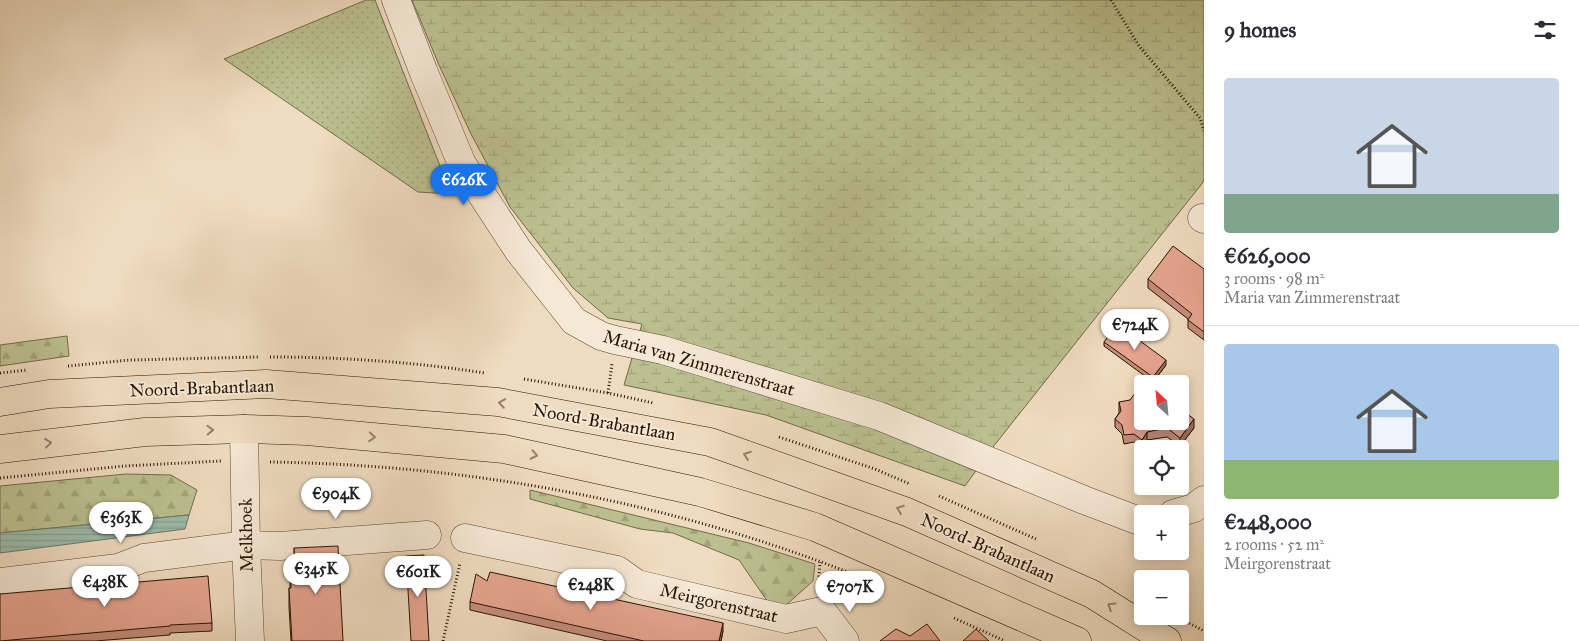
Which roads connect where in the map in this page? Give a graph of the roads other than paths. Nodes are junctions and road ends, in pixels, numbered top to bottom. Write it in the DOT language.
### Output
graph roads {
  1 [pos="396,0"];
  2 [pos="0,402"];
  3 [pos="244,429"];
  4 [pos="0,449"];
  5 [pos="1204,500"];
  6 [pos="1189,509"];
  7 [pos="1134,519"];
  8 [pos="427,535"];
  9 [pos="465,538"];
  10 [pos="246,545"];
  11 [pos="0,582"];
  12 [pos="250,641"];
  13 [pos="845,641"];
  14 [pos="1077,641"];
  15 [pos="1167,641"];
  1 -- 7 [label="street, Maria van Zimmerenstraat"];
  15 -- 2 [label="main road, Noord-Brabantlaan, one-way"];
  4 -- 3 [label="main road, one-way"];
  3 -- 10 [label="street, Melkhoek"];
  3 -- 14 [label="main road, one-way"];
  5 -- 6 [label="street"];
  8 -- 10 [label="street"];
  9 -- 13 [label="street, Meirgorenstraat"];
  10 -- 11 [label="street"];
  10 -- 12 [label="street, Melkhoek"];
}
